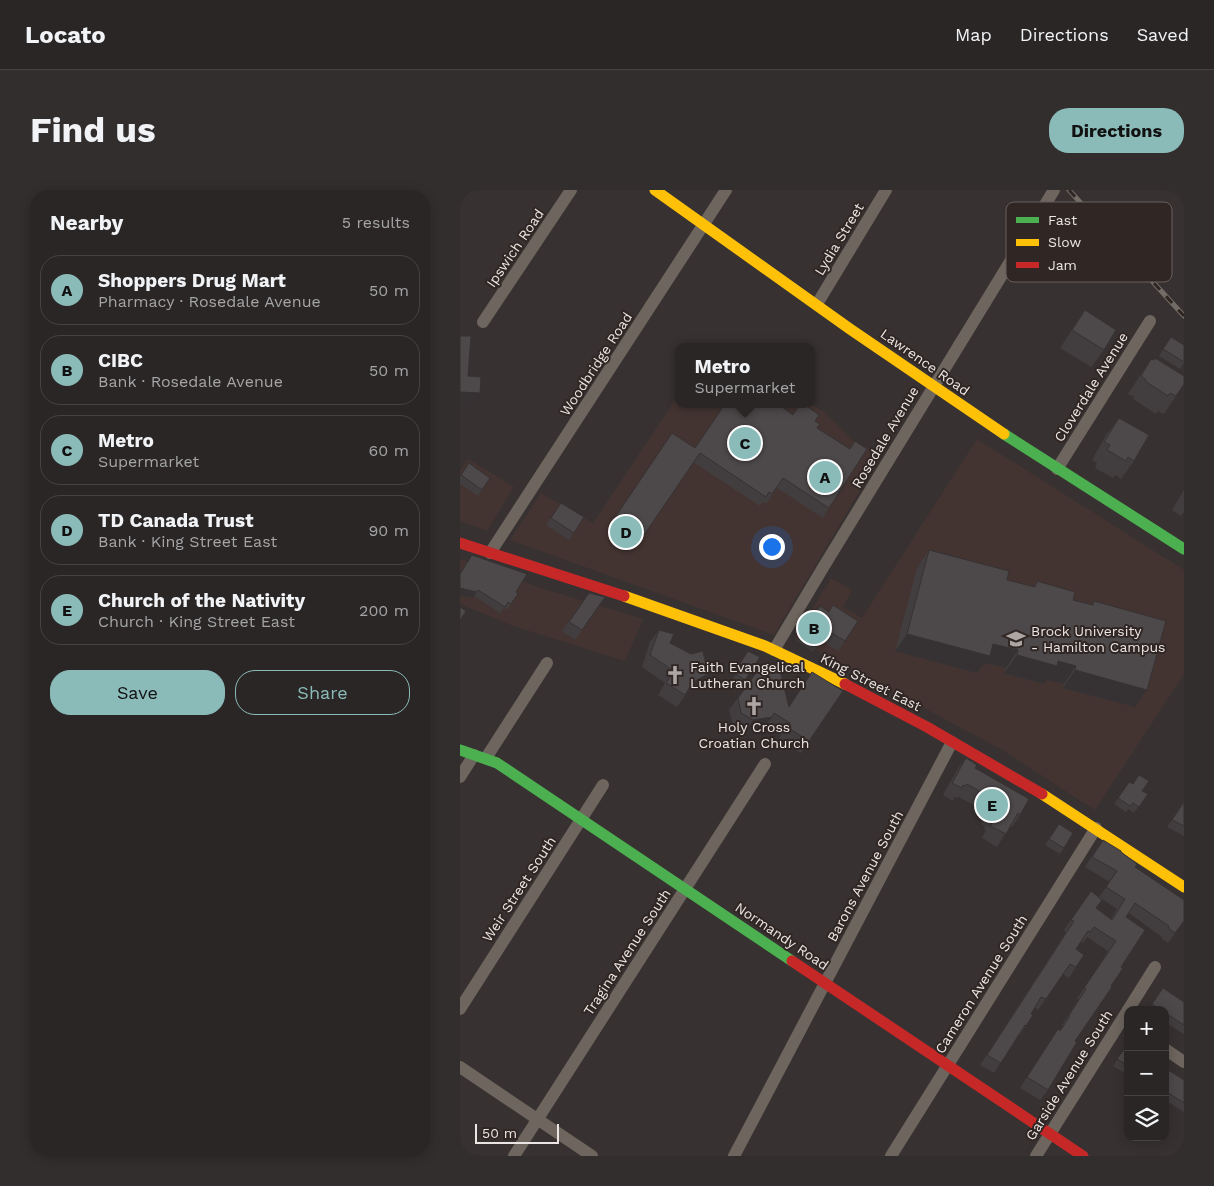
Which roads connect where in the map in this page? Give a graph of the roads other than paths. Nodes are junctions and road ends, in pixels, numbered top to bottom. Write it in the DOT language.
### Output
graph roads {
  1 [pos="571,190"];
  2 [pos="655,190"];
  3 [pos="726,190"];
  4 [pos="886,190"];
  5 [pos="1054,190"];
  6 [pos="1047,202"];
  7 [pos="705,226"];
  8 [pos="1006,268"];
  9 [pos="817,304"];
  10 [pos="1150,321"];
  11 [pos="483,322"];
  12 [pos="933,386"];
  13 [pos="1057,469"];
  14 [pos="460,544"];
  15 [pos="1184,549"];
  16 [pos="490,553"];
  17 [pos="774,650"];
  18 [pos="547,663"];
  19 [pos="952,742"];
  20 [pos="460,750"];
  21 [pos="480,757"];
  22 [pos="765,764"];
  23 [pos="460,777"];
  24 [pos="603,785"];
  25 [pos="581,819"];
  26 [pos="1096,828"];
  27 [pos="1184,887"];
  28 [pos="686,889"];
  29 [pos="1155,967"];
  30 [pos="825,984"];
  31 [pos="1132,1006"];
  32 [pos="460,1009"];
  33 [pos="1124,1019"];
  34 [pos="1168,1051"];
  35 [pos="1184,1062"];
  36 [pos="948,1066"];
  37 [pos="460,1067"];
  38 [pos="537,1119"];
  39 [pos="1050,1134"];
  40 [pos="514,1156"];
  41 [pos="592,1156"];
  42 [pos="734,1156"];
  43 [pos="891,1156"];
  44 [pos="1036,1156"];
  45 [pos="1083,1156"];
  1 -- 11 [label="street, Ipswich Road"];
  2 -- 7 [label="street, Lawrence Road"];
  3 -- 7 [label="street, Woodbridge Road"];
  4 -- 9 [label="street, Lydia Street"];
  5 -- 6 [label="street, Rosedale Avenue"];
  7 -- 9 [label="street, Lawrence Road"];
  7 -- 16 [label="street, Woodbridge Road"];
  8 -- 12 [label="street, Rosedale Avenue"];
  9 -- 12 [label="street, Lawrence Road"];
  10 -- 13 [label="street, Cloverdale Avenue"];
  12 -- 13 [label="street, Lawrence Road"];
  12 -- 17 [label="street, Rosedale Avenue"];
  13 -- 15 [label="street, Lawrence Road"];
  14 -- 16 [label="street, King Street East"];
  16 -- 17 [label="street, King Street East"];
  17 -- 19 [label="street, King Street East"];
  18 -- 21 [label="street"];
  19 -- 26 [label="street, King Street East"];
  19 -- 30 [label="street, Barons Avenue South"];
  20 -- 21 [label="street, Normandy Road"];
  21 -- 23 [label="street"];
  21 -- 25 [label="street, Normandy Road"];
  22 -- 28 [label="street, Tragina Avenue South"];
  24 -- 25 [label="street, Weir Street South"];
  25 -- 28 [label="street, Normandy Road"];
  25 -- 32 [label="street, Weir Street South"];
  26 -- 27 [label="street, King Street East"];
  26 -- 36 [label="street, Cameron Avenue South"];
  28 -- 30 [label="street, Normandy Road"];
  28 -- 38 [label="street, Tragina Avenue South"];
  29 -- 31 [label="street, Garside Avenue South"];
  30 -- 36 [label="street, Normandy Road"];
  30 -- 42 [label="street, Barons Avenue South"];
  33 -- 39 [label="street, Garside Avenue South"];
  34 -- 35 [label="street"];
  36 -- 39 [label="street, Normandy Road"];
  36 -- 43 [label="street, Cameron Avenue South"];
  37 -- 38 [label="street"];
  38 -- 40 [label="street, Tragina Avenue South"];
  38 -- 41 [label="street"];
  39 -- 44 [label="street, Garside Avenue South"];
  39 -- 45 [label="street, Normandy Road"];
}
